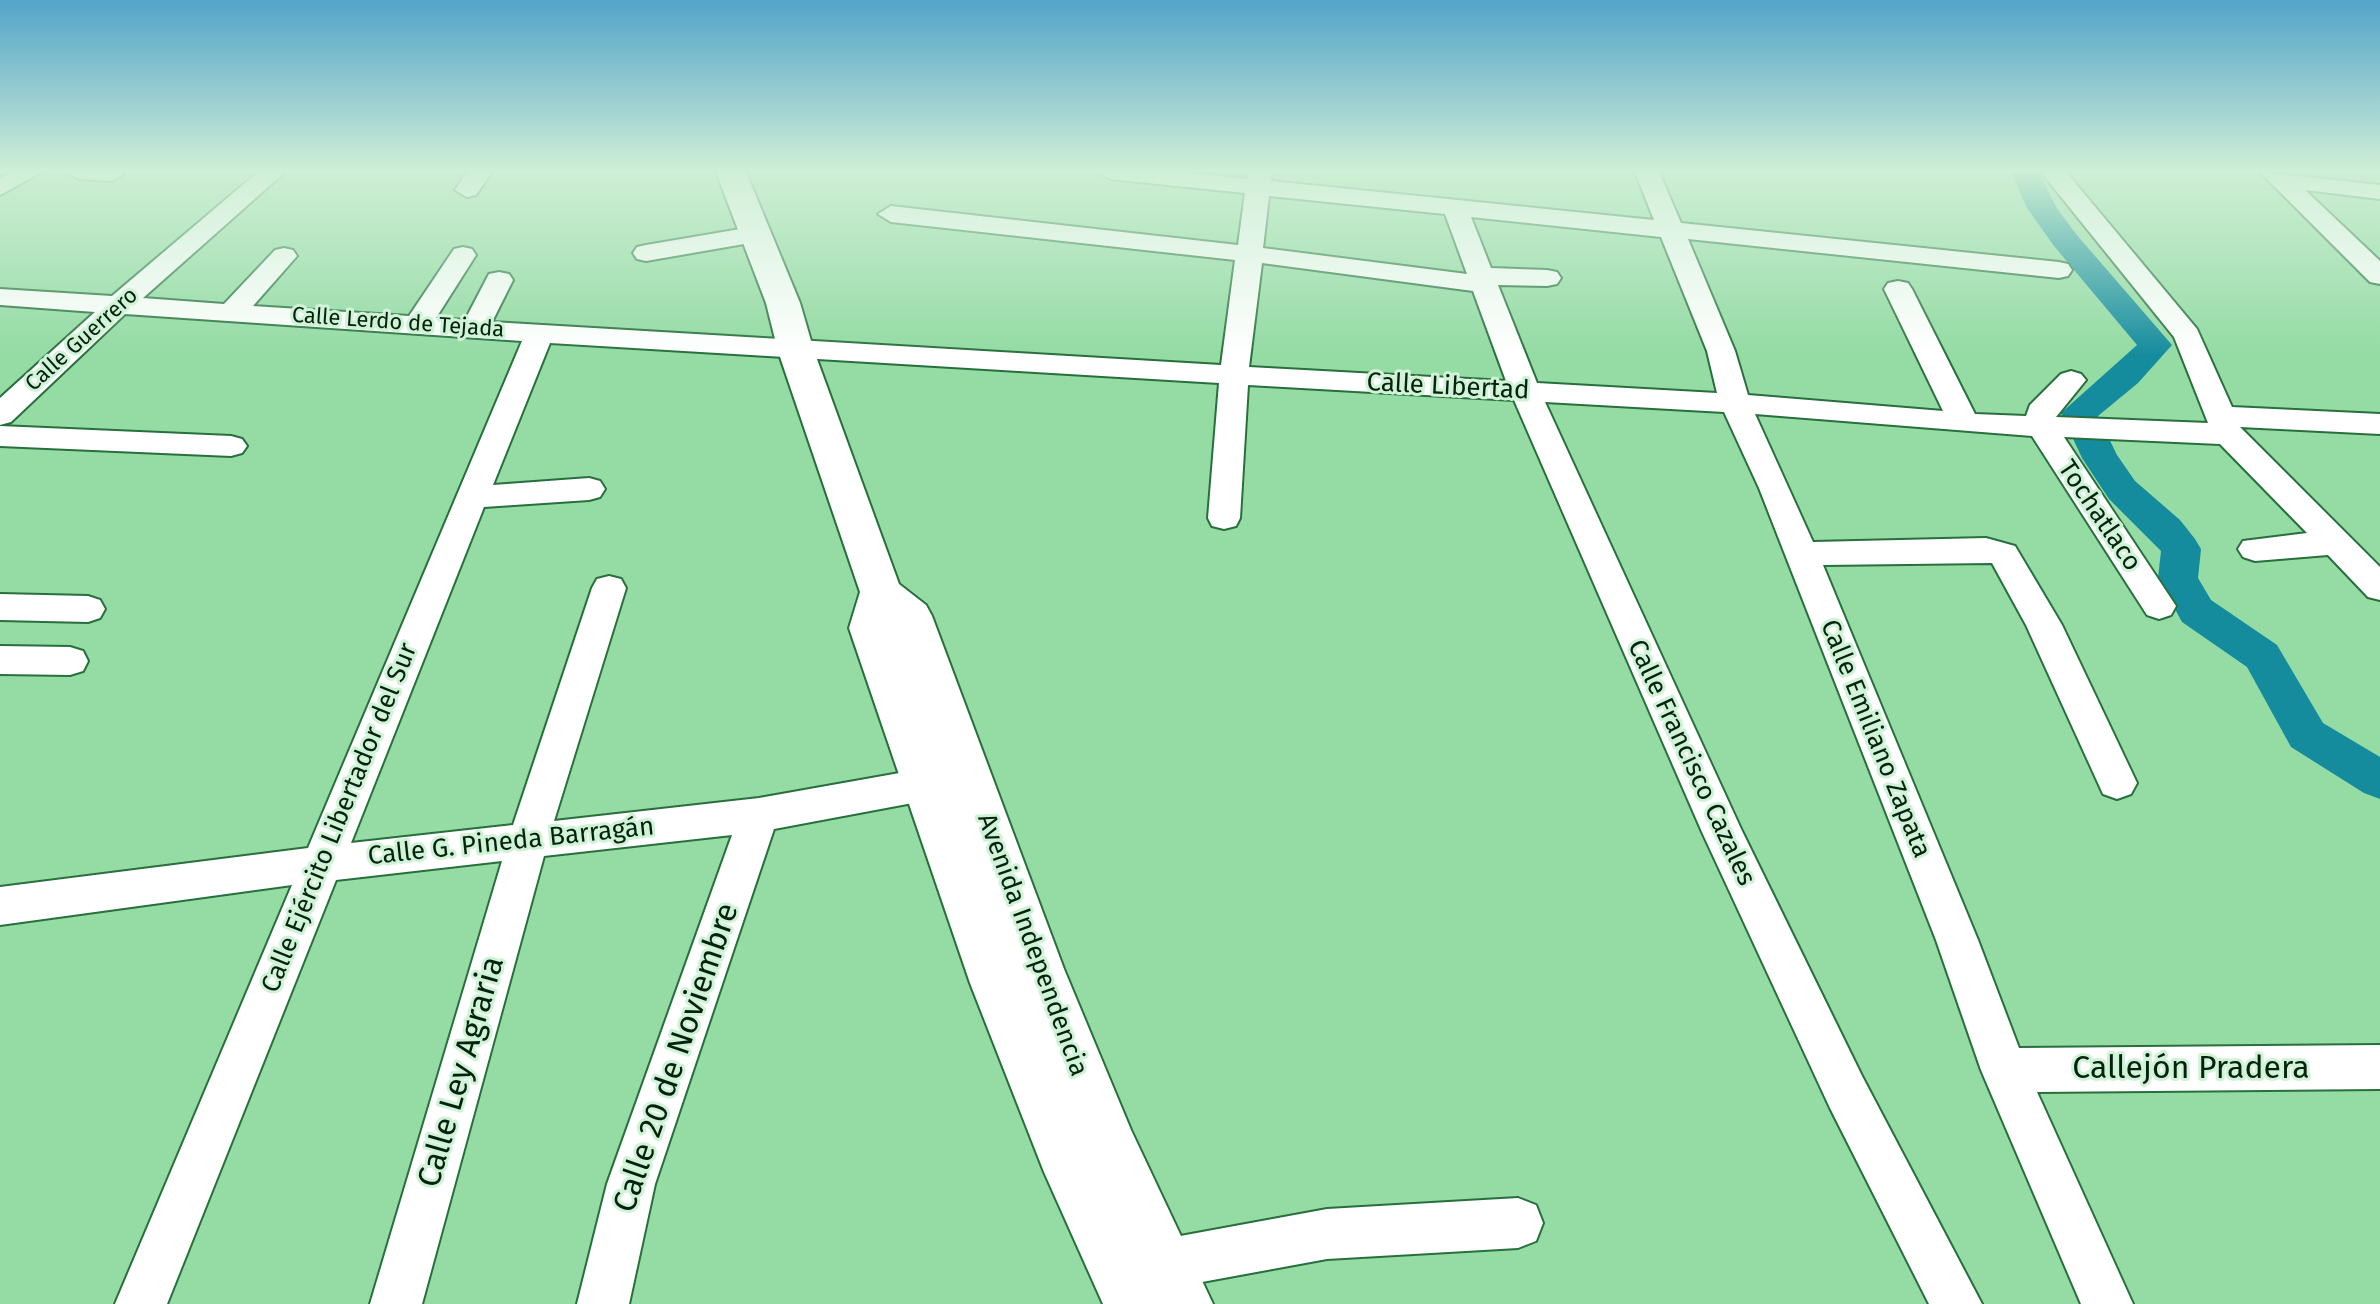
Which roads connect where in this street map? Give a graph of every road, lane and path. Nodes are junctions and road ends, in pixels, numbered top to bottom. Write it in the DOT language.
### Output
graph roads {
  1 [pos="202,233"];
  2 [pos="1060,233"];
  3 [pos="1253,233"];
  4 [pos="1464,233"];
  5 [pos="1672,233"];
  6 [pos="1689,233"];
  7 [pos="2103,233"];
  8 [pos="2335,233"];
  9 [pos="758,234"];
  10 [pos="646,253"];
  11 [pos="1250,254"];
  12 [pos="463,255"];
  13 [pos="284,256"];
  14 [pos="2059,270"];
  15 [pos="2380,276"];
  16 [pos="1547,278"];
  17 [pos="499,280"];
  18 [pos="1480,280"];
  19 [pos="1898,289"];
  20 [pos="0,297"];
  21 [pos="121,303"];
  22 [pos="232,312"];
  23 [pos="417,326"];
  24 [pos="474,329"];
  25 [pos="540,332"];
  26 [pos="796,351"];
  27 [pos="1234,374"];
  28 [pos="2071,380"];
  29 [pos="1525,391"];
  30 [pos="1735,403"];
  31 [pos="0,415"];
  32 [pos="1964,423"];
  33 [pos="2380,424"];
  34 [pos="2040,425"];
  35 [pos="2224,425"];
  36 [pos="0,436"];
  37 [pos="231,446"];
  38 [pos="589,489"];
  39 [pos="472,497"];
  40 [pos="1224,518"];
  41 [pos="2335,543"];
  42 [pos="2255,549"];
  43 [pos="1800,554"];
  44 [pos="609,588"];
  45 [pos="2380,588"];
  46 [pos="2159,606"];
  47 [pos="0,607"];
  48 [pos="88,609"];
  49 [pos="0,660"];
  50 [pos="70,661"];
  51 [pos="948,781"];
  52 [pos="2117,783"];
  53 [pos="759,815"];
  54 [pos="528,840"];
  55 [pos="320,864"];
  56 [pos="0,906"];
  57 [pos="2379,1069"];
  58 [pos="2004,1070"];
  59 [pos="1518,1223"];
  60 [pos="1160,1291"];
  61 [pos="141,1304"];
  62 [pos="396,1304"];
  63 [pos="603,1304"];
  64 [pos="1956,1304"];
  65 [pos="2107,1304"];
  1 -- 21 [label="street, Calle Guerrero"];
  2 -- 11 [label="street"];
  3 -- 11 [label="street"];
  4 -- 18 [label="street, Calle Francisco Cazales"];
  5 -- 30 [label="street, Calle Emiliano Zapata"];
  6 -- 14 [label="street"];
  7 -- 35 [label="street"];
  8 -- 15 [label="street"];
  9 -- 10 [label="street"];
  9 -- 26 [label="main road, Avenida Independencia"];
  11 -- 18 [label="street"];
  11 -- 27 [label="street"];
  12 -- 23 [label="street"];
  13 -- 22 [label="street"];
  16 -- 18 [label="street"];
  17 -- 24 [label="street"];
  18 -- 29 [label="street, Calle Francisco Cazales"];
  19 -- 32 [label="street"];
  20 -- 21 [label="street, Calle Lerdo de Tejada"];
  21 -- 22 [label="street, Calle Lerdo de Tejada"];
  21 -- 31 [label="street, Calle Guerrero"];
  22 -- 23 [label="street, Calle Lerdo de Tejada"];
  23 -- 24 [label="street, Calle Lerdo de Tejada"];
  24 -- 25 [label="street, Calle Lerdo de Tejada"];
  25 -- 26 [label="street, Calle Lerdo de Tejada"];
  25 -- 39 [label="street, Calle Ejército Libertador del Sur"];
  26 -- 27 [label="street, Calle Libertad"];
  26 -- 51 [label="main road, Avenida Independencia"];
  27 -- 29 [label="street, Calle Libertad"];
  27 -- 40 [label="street"];
  28 -- 34 [label="street"];
  29 -- 30 [label="street, Calle Libertad"];
  29 -- 64 [label="street, Calle Francisco Cazales"];
  30 -- 32 [label="street, Calle Libertad"];
  30 -- 43 [label="street, Calle Emiliano Zapata"];
  32 -- 34 [label="street, Calle Libertad"];
  33 -- 35 [label="street, Calle Libertad"];
  34 -- 35 [label="street, Calle Libertad"];
  34 -- 46 [label="street, Tochatlaco"];
  35 -- 41 [label="street"];
  36 -- 37 [label="street"];
  38 -- 39 [label="street"];
  39 -- 55 [label="street, Calle Ejército Libertador del Sur"];
  41 -- 42 [label="street"];
  41 -- 45 [label="street"];
  43 -- 52 [label="street"];
  43 -- 58 [label="street, Calle Emiliano Zapata"];
  44 -- 54 [label="street, Calle Ley Agraria"];
  47 -- 48 [label="street"];
  49 -- 50 [label="street"];
  51 -- 53 [label="street, Calle G. Pineda Barragán"];
  51 -- 60 [label="main road, Avenida Independencia"];
  53 -- 54 [label="street, Calle G. Pineda Barragán"];
  53 -- 63 [label="street, Calle 20 de Noviembre"];
  54 -- 55 [label="street, Calle G. Pineda Barragán"];
  54 -- 62 [label="street, Calle Ley Agraria"];
  55 -- 56 [label="street, Calle G. Pineda Barragán"];
  55 -- 61 [label="street, Calle Ejército Libertador del Sur"];
  57 -- 58 [label="street, Callejón Pradera"];
  58 -- 65 [label="street, Calle Emiliano Zapata"];
  59 -- 60 [label="street"];
}
